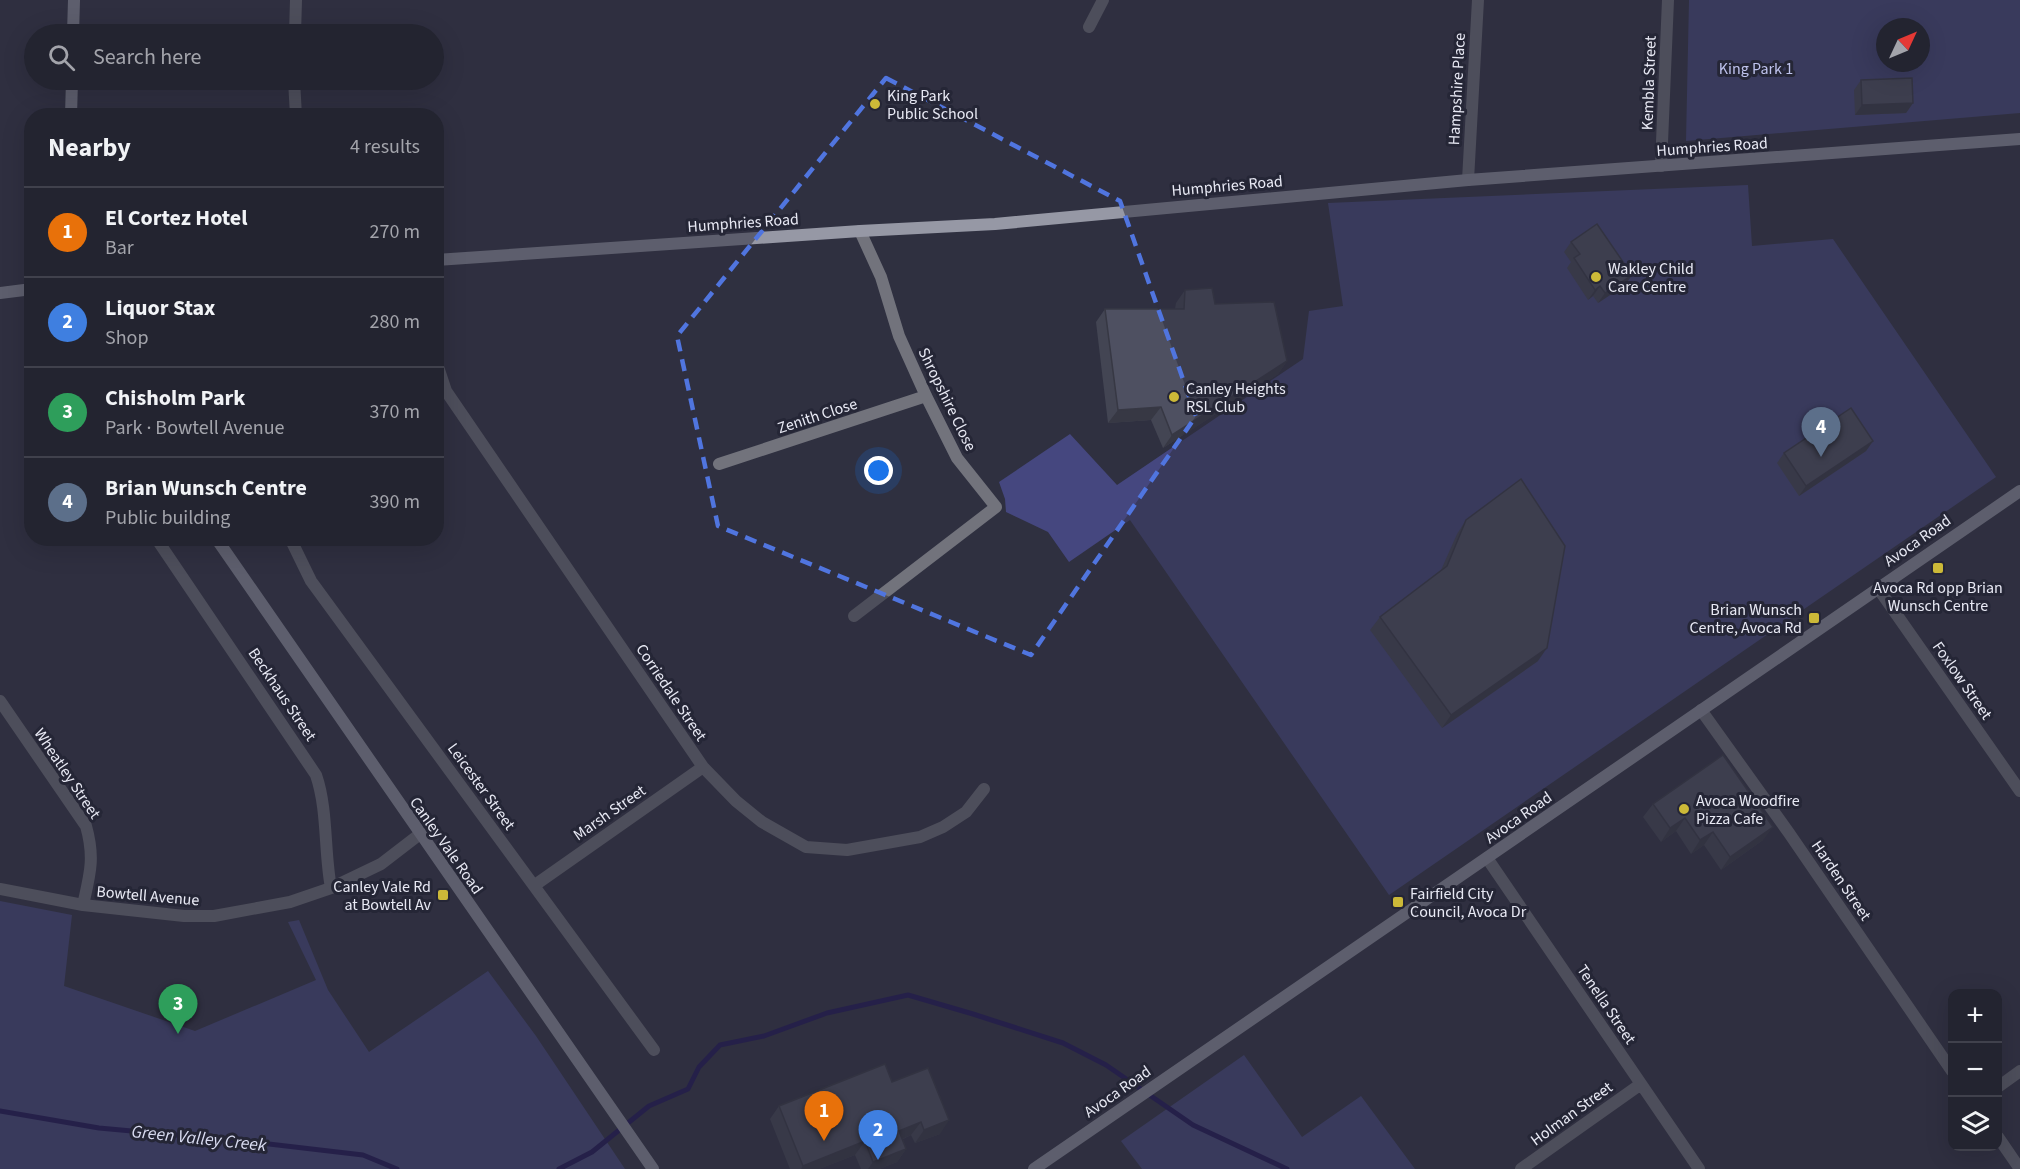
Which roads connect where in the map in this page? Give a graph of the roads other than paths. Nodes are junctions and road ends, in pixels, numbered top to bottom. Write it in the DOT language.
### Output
graph roads {
  1 [pos="74,0"];
  2 [pos="296,0"];
  3 [pos="1103,0"];
  4 [pos="1478,0"];
  5 [pos="1668,0"];
  6 [pos="73,24"];
  7 [pos="295,24"];
  8 [pos="1089,27"];
  9 [pos="72,90"];
  10 [pos="295,90"];
  11 [pos="71,108"];
  12 [pos="296,108"];
  13 [pos="2020,139"];
  14 [pos="1661,166"];
  15 [pos="1468,180"];
  16 [pos="860,231"];
  17 [pos="444,259"];
  18 [pos="24,290"];
  19 [pos="0,293"];
  20 [pos="444,385"];
  21 [pos="926,396"];
  22 [pos="719,464"];
  23 [pos="2020,491"];
  24 [pos="161,546"];
  25 [pos="222,546"];
  26 [pos="294,546"];
  27 [pos="1878,588"];
  28 [pos="854,616"];
  29 [pos="0,701"];
  30 [pos="1701,710"];
  31 [pos="703,767"];
  32 [pos="984,789"];
  33 [pos="2020,791"];
  34 [pos="420,834"];
  35 [pos="1488,858"];
  36 [pos="535,885"];
  37 [pos="331,888"];
  38 [pos="0,889"];
  39 [pos="83,905"];
  40 [pos="654,1050"];
  41 [pos="1948,1064"];
  42 [pos="2020,1071"];
  43 [pos="1641,1084"];
  44 [pos="2002,1084"];
  45 [pos="2002,1143"];
  46 [pos="653,1169"];
  47 [pos="1034,1169"];
  48 [pos="1521,1169"];
  49 [pos="1699,1169"];
  50 [pos="2020,1169"];
  1 -- 6 [label="main road"];
  2 -- 7 [label="street"];
  3 -- 8 [label="street"];
  4 -- 15 [label="street, Hampshire Place"];
  5 -- 14 [label="street, Kembla Street"];
  9 -- 11 [label="main road"];
  10 -- 12 [label="street"];
  13 -- 14 [label="main road, Humphries Road"];
  14 -- 15 [label="main road, Humphries Road"];
  15 -- 16 [label="main road, Humphries Road"];
  16 -- 17 [label="main road, Humphries Road"];
  16 -- 21 [label="street, Shropshire Close"];
  18 -- 19 [label="main road"];
  20 -- 31 [label="street, Corriedale Street"];
  21 -- 22 [label="street, Zenith Close"];
  21 -- 28 [label="street, Shropshire Close"];
  23 -- 27 [label="main road, Avoca Road"];
  24 -- 37 [label="street, Beckhaus Street"];
  25 -- 34 [label="main road, Canley Vale Road"];
  26 -- 36 [label="street, Leicester Street"];
  27 -- 30 [label="main road, Avoca Road"];
  27 -- 33 [label="street, Foxlow Street"];
  29 -- 39 [label="street, Wheatley Street"];
  30 -- 35 [label="main road, Avoca Road"];
  30 -- 41 [label="street, Harden Street"];
  31 -- 32 [label="street, Corriedale Street"];
  31 -- 36 [label="street, Marsh Street"];
  34 -- 37 [label="street, Bowtell Avenue"];
  34 -- 46 [label="main road, Canley Vale Road"];
  35 -- 43 [label="street, Tenella Street"];
  35 -- 47 [label="main road, Avoca Road"];
  36 -- 40 [label="street, Leicester Street"];
  37 -- 39 [label="street, Bowtell Avenue"];
  38 -- 39 [label="street, Bowtell Avenue"];
  42 -- 44 [label="street"];
  43 -- 48 [label="street, Holman Street"];
  43 -- 49 [label="street, Tenella Street"];
  45 -- 50 [label="street"];
}
